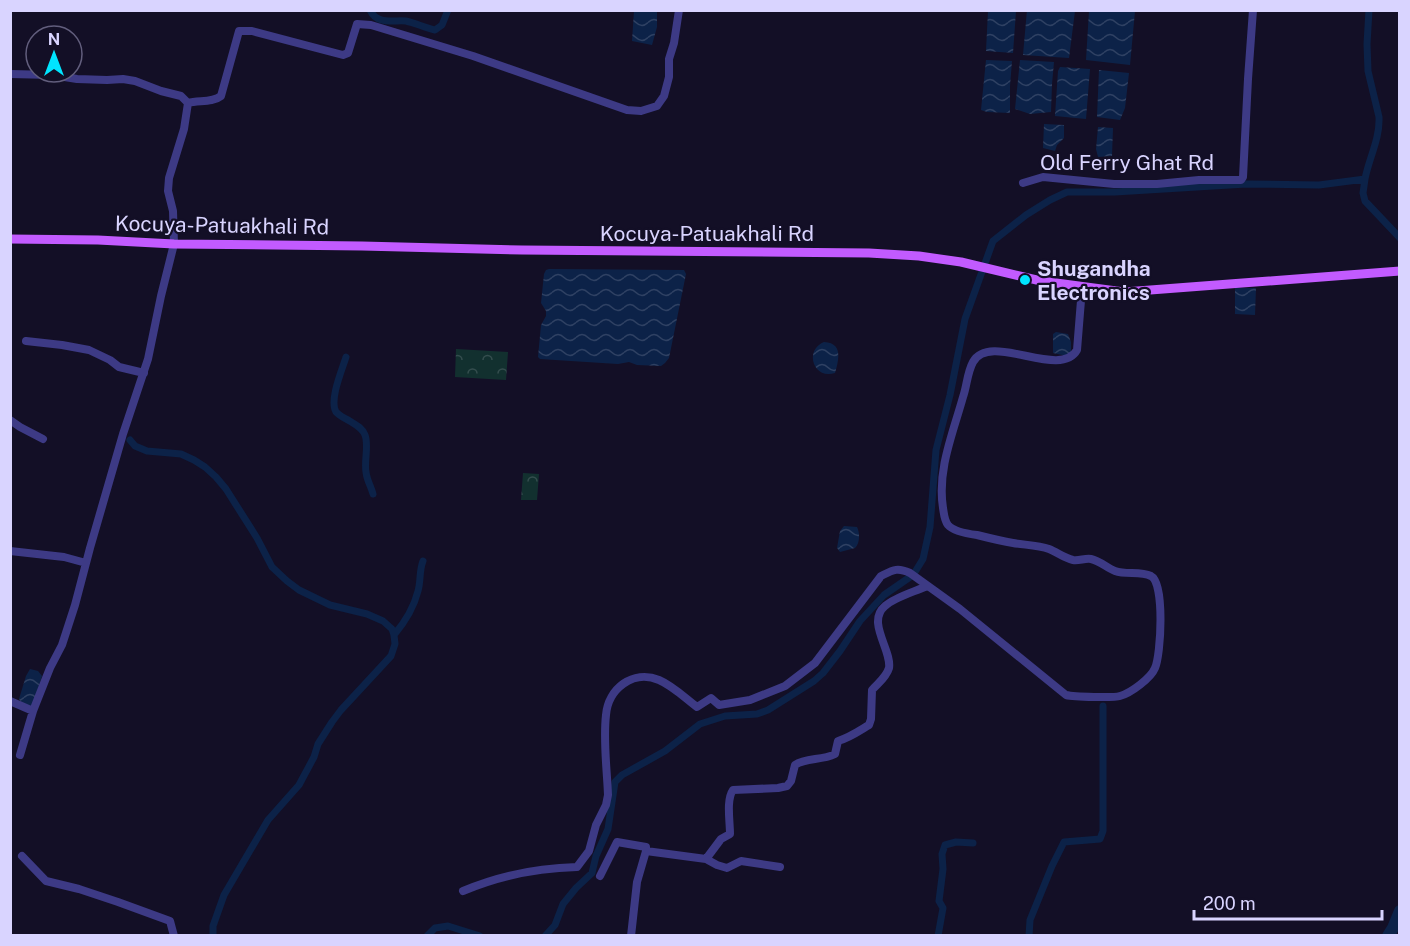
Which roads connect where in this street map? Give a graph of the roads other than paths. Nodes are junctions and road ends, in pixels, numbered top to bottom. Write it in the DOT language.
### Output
graph roads {
  1 [pos="679,10"];
  2 [pos="1253,10"];
  3 [pos="10,74"];
  4 [pos="188,103"];
  5 [pos="1023,183"];
  6 [pos="10,239"];
  7 [pos="174,244"];
  8 [pos="1400,271"];
  9 [pos="1082,288"];
  10 [pos="26,341"];
  11 [pos="144,373"];
  12 [pos="10,420"];
  13 [pos="43,439"];
  14 [pos="10,551"];
  15 [pos="86,563"];
  16 [pos="924,584"];
  17 [pos="10,702"];
  18 [pos="33,711"];
  19 [pos="20,754"];
  20 [pos="646,851"];
  21 [pos="22,856"];
  22 [pos="706,859"];
  23 [pos="780,867"];
  24 [pos="600,876"];
  25 [pos="463,891"];
  26 [pos="174,936"];
  27 [pos="630,936"];
  1 -- 4 [label="street"];
  2 -- 5 [label="street, Old Ferry Ghat Rd"];
  3 -- 4 [label="street"];
  4 -- 7 [label="street"];
  6 -- 7 [label="main road, Kocuya-Patuakhali Rd"];
  7 -- 9 [label="main road, Kocuya-Patuakhali Rd"];
  7 -- 11 [label="street"];
  8 -- 9 [label="main road, Kocuya-Patuakhali Rd"];
  9 -- 16 [label="street"];
  10 -- 11 [label="street"];
  11 -- 15 [label="street"];
  12 -- 13 [label="street"];
  14 -- 15 [label="street"];
  15 -- 18 [label="street"];
  16 -- 22 [label="street"];
  16 -- 25 [label="street"];
  17 -- 18 [label="street"];
  18 -- 19 [label="street"];
  20 -- 22 [label="street"];
  20 -- 24 [label="street"];
  20 -- 27 [label="street"];
  21 -- 26 [label="street"];
  22 -- 23 [label="street"];
}
